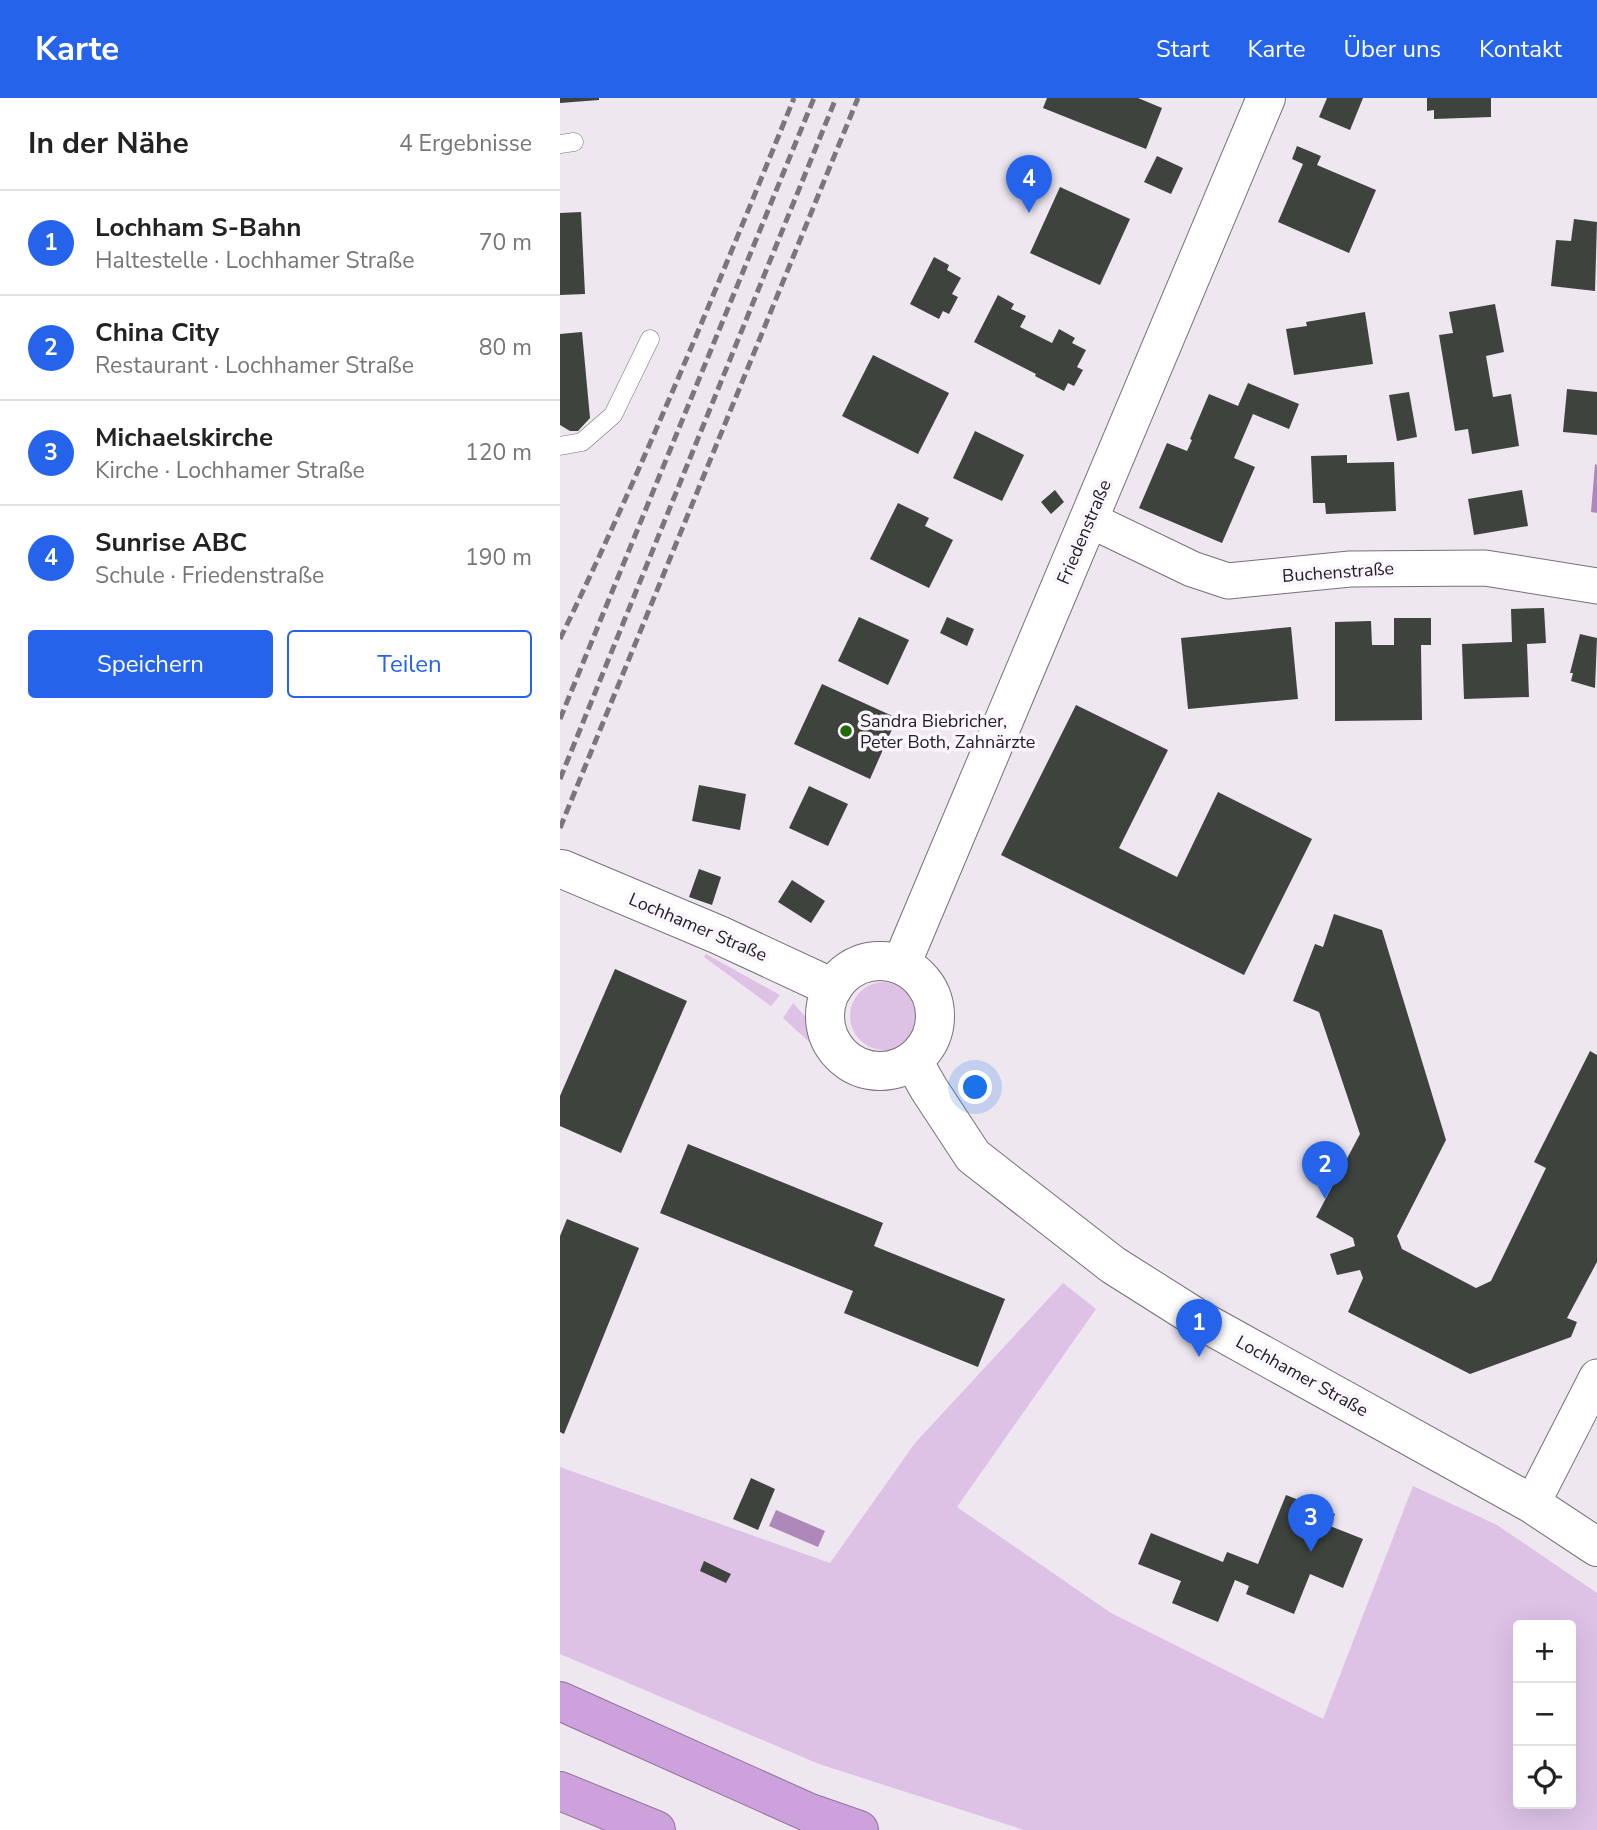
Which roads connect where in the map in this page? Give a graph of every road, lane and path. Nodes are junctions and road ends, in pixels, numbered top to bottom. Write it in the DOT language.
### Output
graph roads {
  1 [pos="1266,98"];
  2 [pos="650,339"];
  3 [pos="560,446"];
  4 [pos="1090,520"];
  5 [pos="1597,586"];
  6 [pos="562,869"];
  7 [pos="901,965"];
  8 [pos="833,988"];
  9 [pos="913,1061"];
  10 [pos="1597,1377"];
  11 [pos="1532,1504"];
  12 [pos="1597,1547"];
  13 [pos="560,1701"];
  14 [pos="560,1791"];
  15 [pos="656,1830"];
  16 [pos="859,1830"];
  1 -- 4 [label="street, Friedenstraße"];
  2 -- 3 [label="lane"];
  4 -- 5 [label="street, Buchenstraße"];
  4 -- 7 [label="street, Friedenstraße"];
  6 -- 8 [label="street, Lochhamer Straße"];
  7 -- 8 [label="street"];
  7 -- 9 [label="street"];
  8 -- 9 [label="street"];
  9 -- 11 [label="street, Lochhamer Straße"];
  10 -- 11 [label="street"];
  11 -- 12 [label="street, Lochhamer Straße"];
  13 -- 16 [label="highway"];
  14 -- 15 [label="highway"];
}
